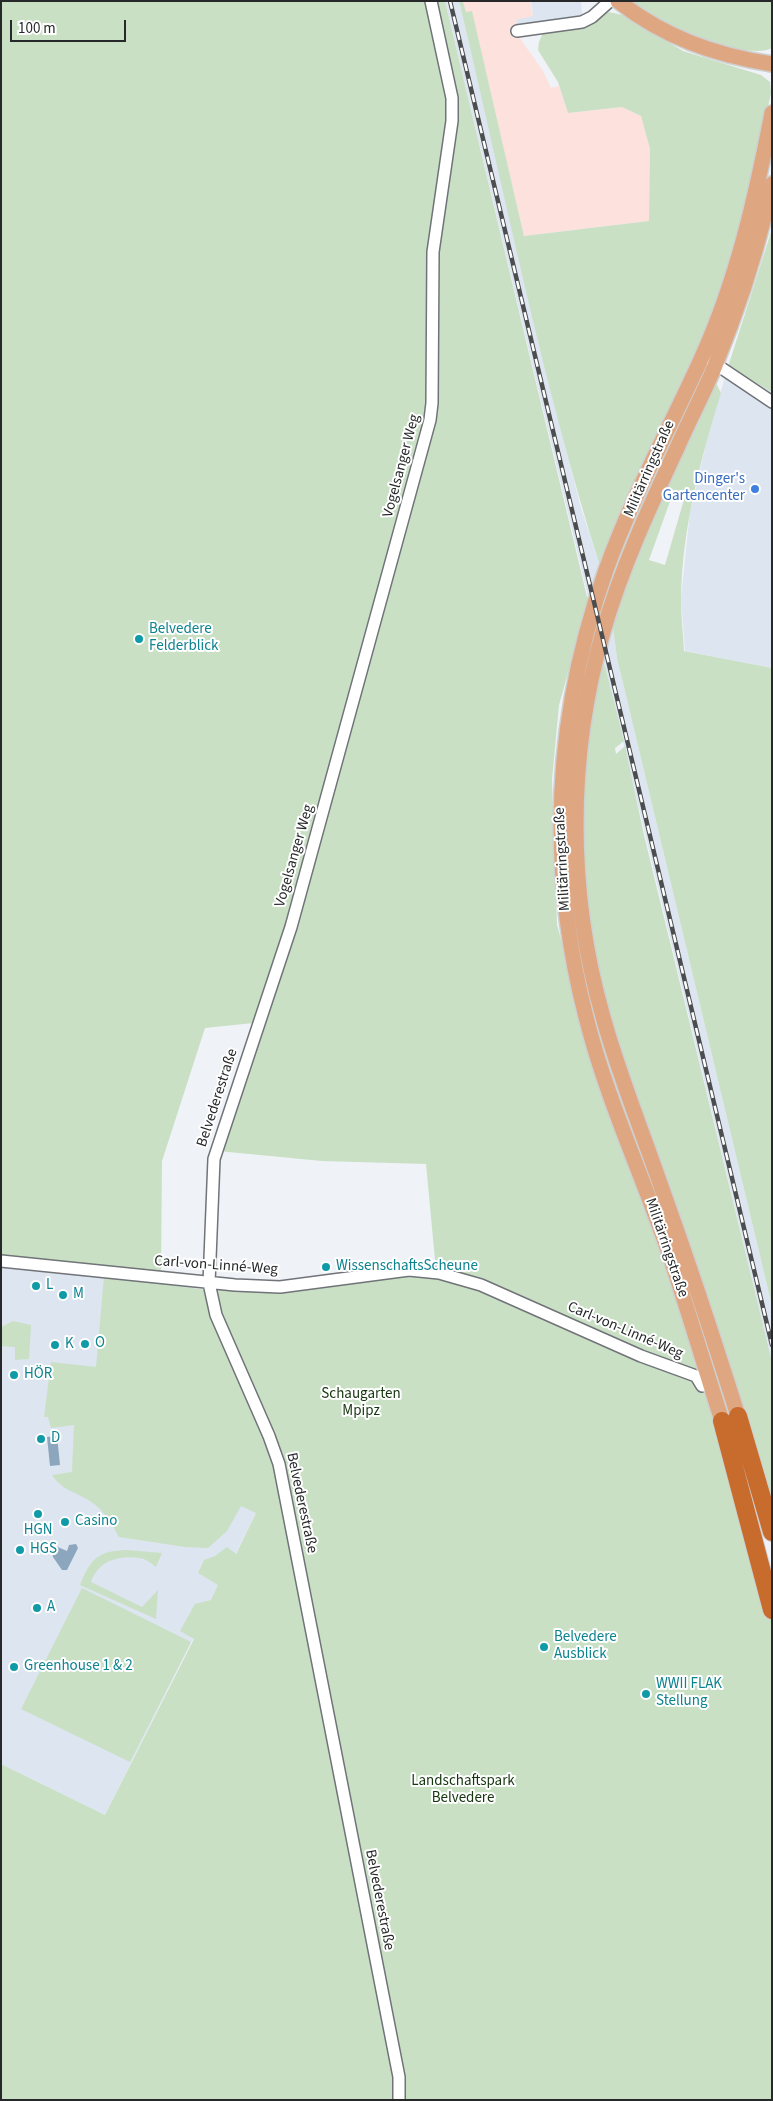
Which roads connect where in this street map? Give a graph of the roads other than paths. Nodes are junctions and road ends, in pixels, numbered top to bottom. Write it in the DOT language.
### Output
graph roads {
  1 [pos="431,1"];
  2 [pos="610,1"];
  3 [pos="618,1"];
  4 [pos="517,32"];
  5 [pos="772,54"];
  6 [pos="743,58"];
  7 [pos="772,64"];
  8 [pos="772,113"];
  9 [pos="772,184"];
  10 [pos="702,356"];
  11 [pos="716,365"];
  12 [pos="772,402"];
  13 [pos="291,927"];
  14 [pos="1,1261"];
  15 [pos="209,1283"];
  16 [pos="702,1386"];
  17 [pos="730,1419"];
  18 [pos="772,1532"];
  19 [pos="772,1610"];
  20 [pos="399,2100"];
  1 -- 13 [label="street, Vogelsanger Weg"];
  2 -- 4 [label="street"];
  3 -- 6 [label="main road"];
  5 -- 6 [label="main road"];
  6 -- 7 [label="main road"];
  8 -- 10 [label="main road, Militärringstraße"];
  9 -- 11 [label="main road, Militärringstraße"];
  10 -- 11 [label="street"];
  10 -- 17 [label="main road, Militärringstraße"];
  11 -- 12 [label="street"];
  11 -- 17 [label="main road, Militärringstraße"];
  13 -- 15 [label="street, Belvederestraße"];
  14 -- 15 [label="street, Carl-von-Linné-Weg"];
  15 -- 16 [label="street, Carl-von-Linné-Weg"];
  15 -- 20 [label="street, Belvederestraße"];
  17 -- 18 [label="highway, Militärringstraße"];
  17 -- 19 [label="highway, Militärringstraße"];
}
